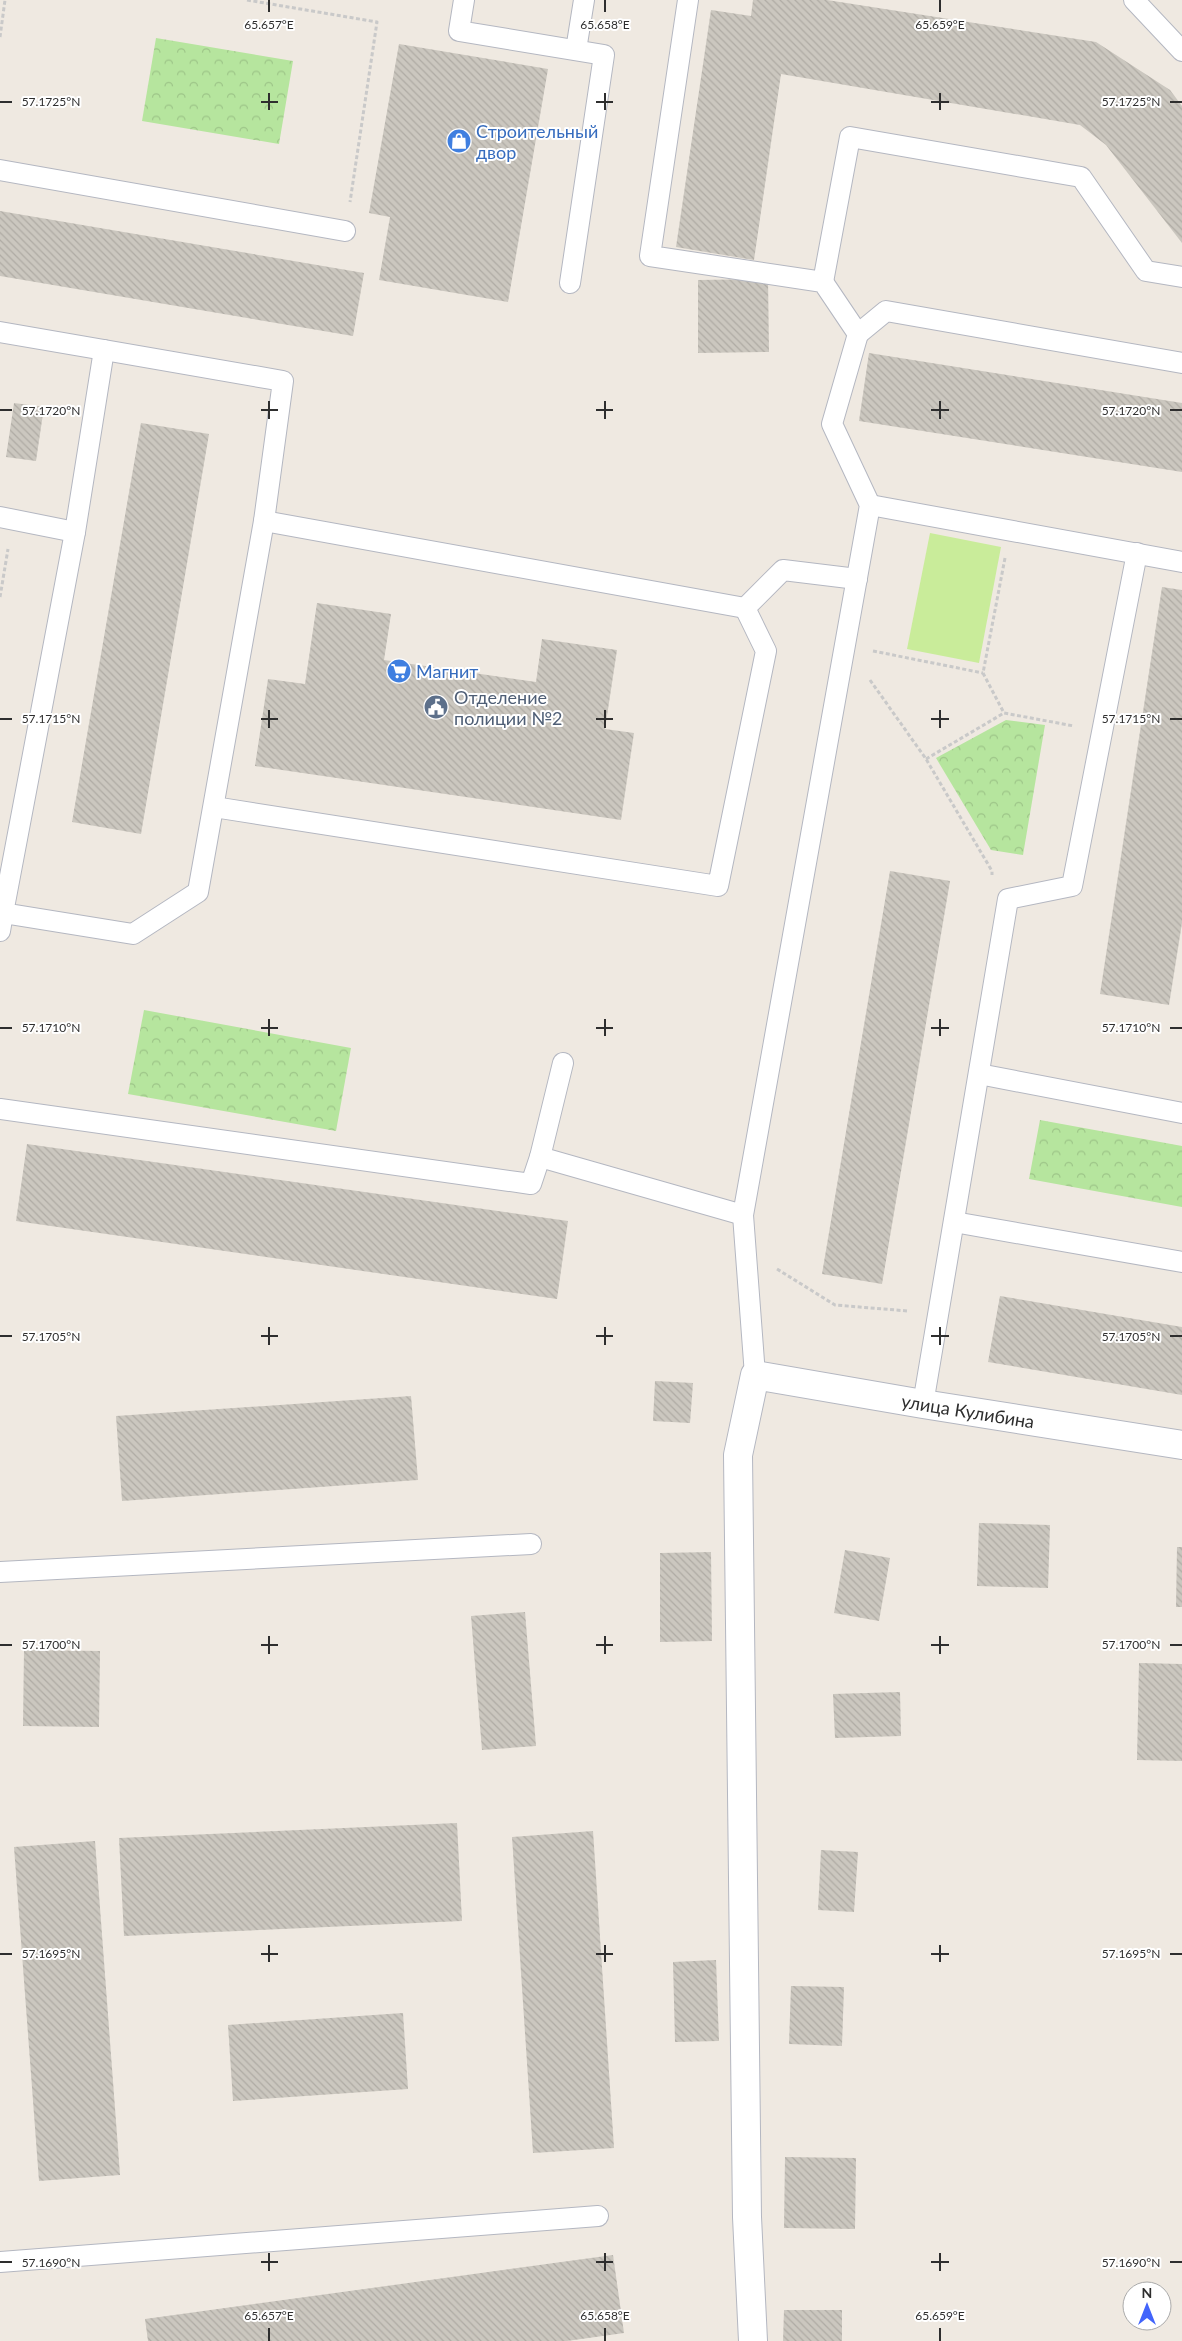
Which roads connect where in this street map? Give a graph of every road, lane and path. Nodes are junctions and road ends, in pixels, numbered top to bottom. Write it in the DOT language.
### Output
graph roads {
  1 [pos="6,0"];
  2 [pos="247,0"];
  3 [pos="464,0"];
  4 [pos="584,0"];
  5 [pos="688,0"];
  6 [pos="1134,0"];
  7 [pos="0,37"];
  8 [pos="576,50"];
  9 [pos="1182,51"];
  10 [pos="0,170"];
  11 [pos="345,231"];
  12 [pos="1182,277"];
  13 [pos="823,282"];
  14 [pos="570,283"];
  15 [pos="0,332"];
  16 [pos="858,334"];
  17 [pos="104,350"];
  18 [pos="1182,363"];
  19 [pos="870,505"];
  20 [pos="0,518"];
  21 [pos="264,521"];
  22 [pos="1010,531"];
  23 [pos="76,532"];
  24 [pos="8,548"];
  25 [pos="1136,554"];
  26 [pos="1182,562"];
  27 [pos="857,579"];
  28 [pos="0,597"];
  29 [pos="746,608"];
  30 [pos="845,646"];
  31 [pos="983,673"];
  32 [pos="1004,713"];
  33 [pos="1102,731"];
  34 [pos="926,759"];
  35 [pos="214,807"];
  36 [pos="990,881"];
  37 [pos="2,922"];
  38 [pos="563,1063"];
  39 [pos="979,1074"];
  40 [pos="0,1109"];
  41 [pos="1182,1113"];
  42 [pos="540,1157"];
  43 [pos="743,1215"];
  44 [pos="954,1222"];
  45 [pos="746,1250"];
  46 [pos="1182,1262"];
  47 [pos="910,1312"];
  48 [pos="755,1375"];
  49 [pos="922,1404"];
  50 [pos="1182,1445"];
  51 [pos="530,1544"];
  52 [pos="0,1572"];
  53 [pos="598,2216"];
  54 [pos="0,2262"];
  55 [pos="753,2341"];
  1 -- 7 [label="path"];
  2 -- 11 [label="path"];
  3 -- 8 [label="lane"];
  4 -- 8 [label="lane"];
  5 -- 13 [label="lane"];
  6 -- 9 [label="lane"];
  8 -- 14 [label="lane"];
  10 -- 11 [label="lane"];
  12 -- 13 [label="lane"];
  13 -- 16 [label="lane"];
  15 -- 17 [label="lane"];
  16 -- 18 [label="lane"];
  16 -- 19 [label="lane"];
  17 -- 21 [label="lane"];
  17 -- 23 [label="lane"];
  19 -- 22 [label="lane"];
  19 -- 27 [label="lane"];
  20 -- 23 [label="lane"];
  21 -- 29 [label="lane"];
  21 -- 35 [label="lane"];
  22 -- 25 [label="lane"];
  22 -- 31 [label="path"];
  23 -- 37 [label="lane"];
  24 -- 28 [label="path"];
  25 -- 26 [label="lane"];
  25 -- 33 [label="lane"];
  27 -- 29 [label="lane"];
  27 -- 30 [label="lane"];
  29 -- 35 [label="lane"];
  30 -- 31 [label="path"];
  30 -- 34 [label="path"];
  30 -- 43 [label="lane"];
  31 -- 32 [label="path"];
  32 -- 33 [label="path"];
  32 -- 34 [label="path"];
  33 -- 39 [label="lane"];
  34 -- 36 [label="path"];
  35 -- 37 [label="lane"];
  38 -- 42 [label="lane"];
  39 -- 41 [label="lane"];
  39 -- 44 [label="lane"];
  40 -- 42 [label="lane"];
  42 -- 43 [label="lane"];
  43 -- 45 [label="lane"];
  44 -- 46 [label="lane"];
  44 -- 49 [label="lane"];
  45 -- 47 [label="path"];
  45 -- 48 [label="lane"];
  48 -- 49 [label="street, улица Кулибина"];
  48 -- 55 [label="street"];
  49 -- 50 [label="street, улица Кулибина"];
  51 -- 52 [label="lane"];
  53 -- 54 [label="lane"];
}
